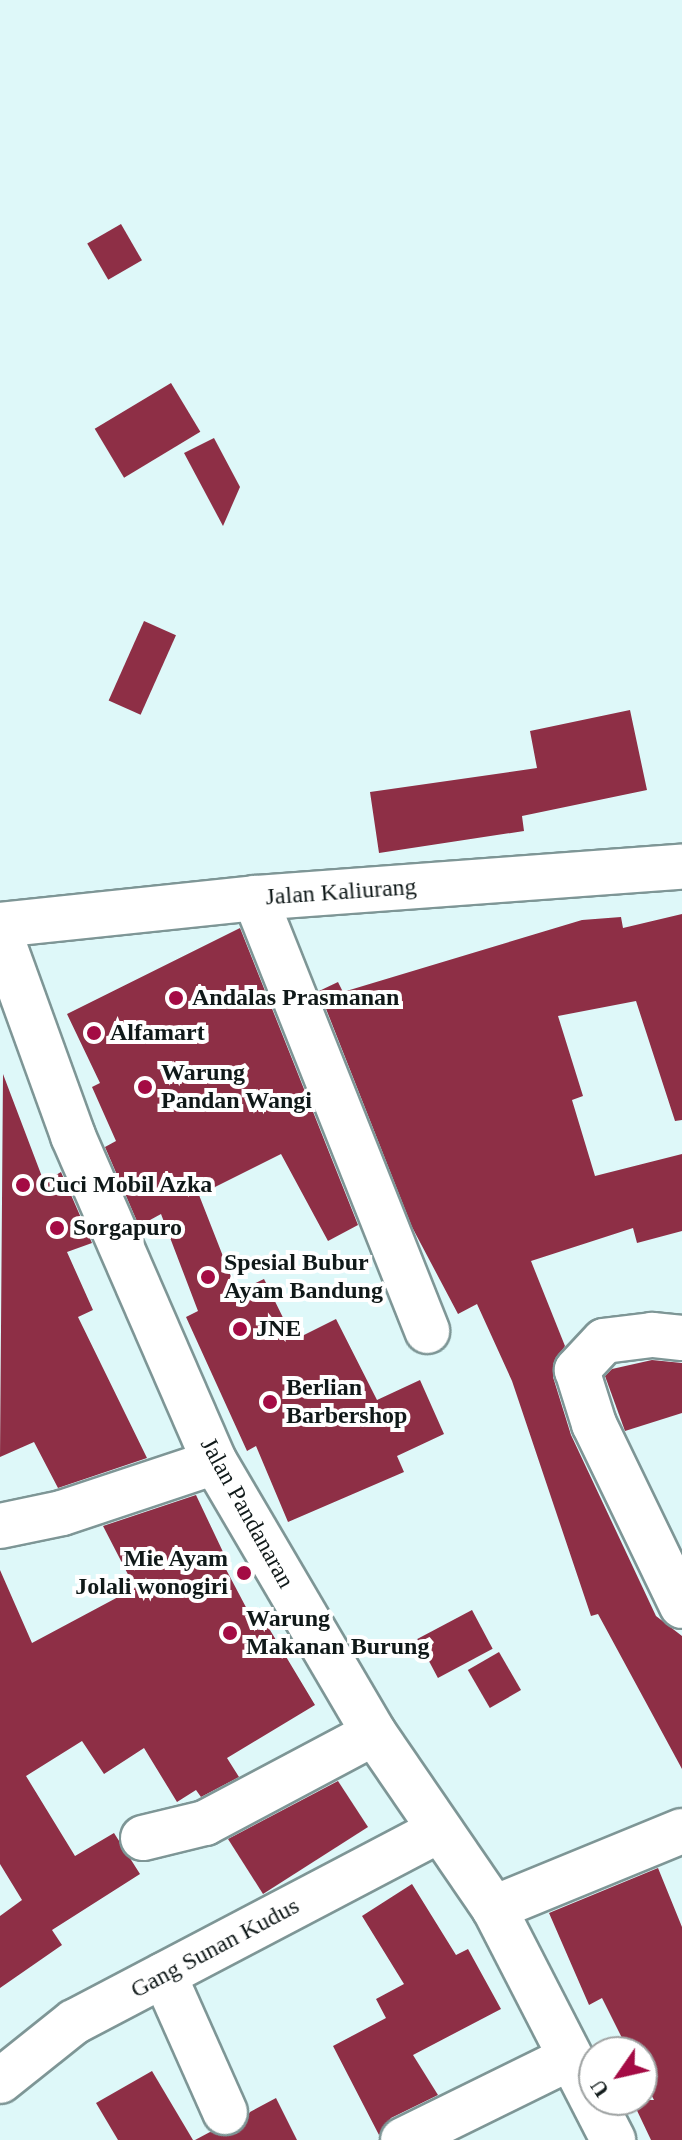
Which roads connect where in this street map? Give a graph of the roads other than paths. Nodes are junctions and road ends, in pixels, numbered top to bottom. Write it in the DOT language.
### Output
graph roads {
  1 [pos="682,867"];
  2 [pos="255,898"];
  3 [pos="0,925"];
  4 [pos="0,934"];
  5 [pos="427,1331"];
  6 [pos="682,1338"];
  7 [pos="215,1462"];
  8 [pos="0,1526"];
  9 [pos="682,1606"];
  10 [pos="374,1733"];
  11 [pos="439,1830"];
  12 [pos="682,1831"];
  13 [pos="143,1838"];
  14 [pos="494,1908"];
  15 [pos="164,1975"];
  16 [pos="570,2058"];
  17 [pos="0,2081"];
  18 [pos="225,2112"];
  19 [pos="403,2140"];
  20 [pos="613,2140"];
  1 -- 2 [label="street, Jalan Kaliurang"];
  2 -- 3 [label="street, Jalan Kaliurang"];
  2 -- 5 [label="street"];
  4 -- 7 [label="street, Jalan Pandanaran"];
  6 -- 9 [label="street"];
  7 -- 8 [label="street"];
  7 -- 10 [label="street, Jalan Pandanaran"];
  10 -- 11 [label="street, Jalan Pandanaran"];
  10 -- 13 [label="street"];
  11 -- 14 [label="street, Jalan Pandanaran"];
  11 -- 15 [label="street, Gang Sunan Kudus"];
  12 -- 14 [label="street"];
  14 -- 16 [label="street, Jalan Pandanaran"];
  15 -- 17 [label="street, Gang Sunan Kudus"];
  15 -- 18 [label="street"];
  16 -- 19 [label="street"];
  16 -- 20 [label="street, Jalan Pandanaran"];
}
